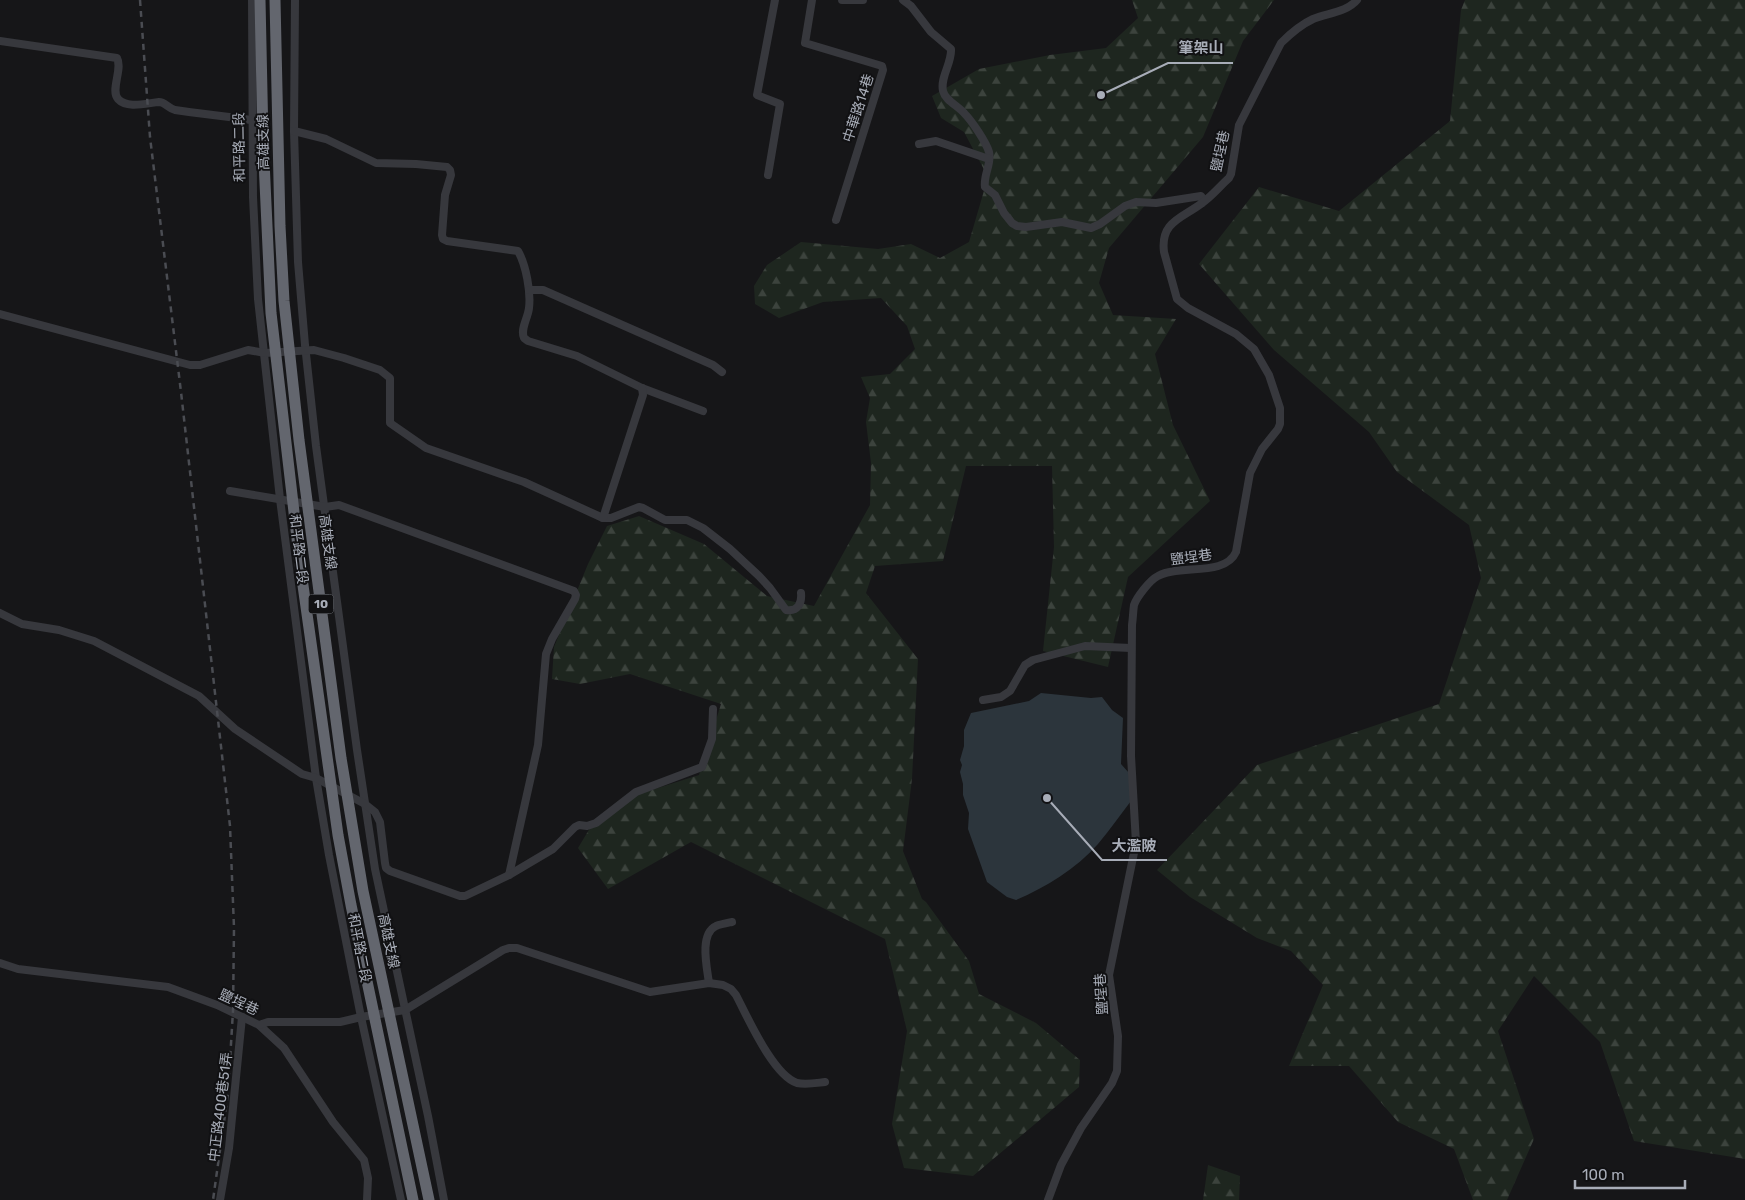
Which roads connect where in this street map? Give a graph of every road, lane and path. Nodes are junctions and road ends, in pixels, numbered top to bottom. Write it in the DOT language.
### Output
graph roads {
  1 [pos="252,0"];
  2 [pos="260,0"];
  3 [pos="275,0"];
  4 [pos="295,0"];
  5 [pos="775,0"];
  6 [pos="812,0"];
  7 [pos="842,0"];
  8 [pos="863,0"];
  9 [pos="903,0"];
  10 [pos="1357,0"];
  11 [pos="0,41"];
  12 [pos="251,120"];
  13 [pos="294,131"];
  14 [pos="919,144"];
  15 [pos="989,159"];
  16 [pos="768,175"];
  17 [pos="1202,203"];
  18 [pos="836,220"];
  19 [pos="530,290"];
  20 [pos="0,314"];
  21 [pos="305,351"];
  22 [pos="265,353"];
  23 [pos="722,372"];
  24 [pos="642,388"];
  25 [pos="703,411"];
  26 [pos="230,491"];
  27 [pos="280,498"];
  28 [pos="325,507"];
  29 [pos="603,518"];
  30 [pos="801,593"];
  31 [pos="0,613"];
  32 [pos="1131,648"];
  33 [pos="983,700"];
  34 [pos="713,709"];
  35 [pos="316,778"];
  36 [pos="365,804"];
  37 [pos="509,875"];
  38 [pos="732,922"];
  39 [pos="0,963"];
  40 [pos="709,983"];
  41 [pos="405,1010"];
  42 [pos="242,1017"];
  43 [pos="361,1017"];
  44 [pos="259,1025"];
  45 [pos="825,1082"];
  46 [pos="220,1200"];
  47 [pos="367,1200"];
  48 [pos="401,1200"];
  49 [pos="413,1200"];
  50 [pos="429,1200"];
  51 [pos="444,1200"];
  52 [pos="1048,1200"];
  1 -- 12 [label="street, 和平路二段"];
  2 -- 49 [label="highway, 高雄支線 / 10, bridge"];
  3 -- 50 [label="highway, 高雄支線 / 10, bridge"];
  4 -- 13 [label="street"];
  5 -- 16 [label="street"];
  6 -- 18 [label="street, 中華路14巷"];
  7 -- 8 [label="street"];
  9 -- 15 [label="street"];
  10 -- 17 [label="street, 鹽埕巷"];
  11 -- 12 [label="street"];
  12 -- 22 [label="street, 和平路二段"];
  13 -- 19 [label="street"];
  13 -- 21 [label="street"];
  14 -- 15 [label="street"];
  15 -- 17 [label="street"];
  17 -- 32 [label="street, 鹽埕巷"];
  19 -- 23 [label="street"];
  19 -- 24 [label="street"];
  20 -- 22 [label="street"];
  21 -- 22 [label="street"];
  21 -- 28 [label="street"];
  21 -- 29 [label="street"];
  22 -- 27 [label="street, 和平路二段"];
  24 -- 25 [label="street"];
  24 -- 29 [label="street"];
  26 -- 27 [label="street"];
  27 -- 28 [label="street"];
  27 -- 35 [label="street, 和平路二段"];
  28 -- 36 [label="street"];
  28 -- 37 [label="street"];
  29 -- 30 [label="street"];
  31 -- 35 [label="street"];
  32 -- 33 [label="street"];
  32 -- 52 [label="street, 鹽埕巷"];
  34 -- 37 [label="street"];
  35 -- 36 [label="street"];
  35 -- 43 [label="street, 和平路二段"];
  36 -- 37 [label="street"];
  36 -- 41 [label="street"];
  38 -- 40 [label="street"];
  39 -- 42 [label="street, 鹽埕巷"];
  40 -- 41 [label="street"];
  40 -- 45 [label="street"];
  41 -- 43 [label="street"];
  41 -- 51 [label="street"];
  42 -- 44 [label="street, 鹽埕巷"];
  42 -- 46 [label="street, 中正路400巷51弄"];
  43 -- 44 [label="street"];
  43 -- 48 [label="street, 和平路二段"];
  44 -- 47 [label="street, 鹽埕巷"];
}
